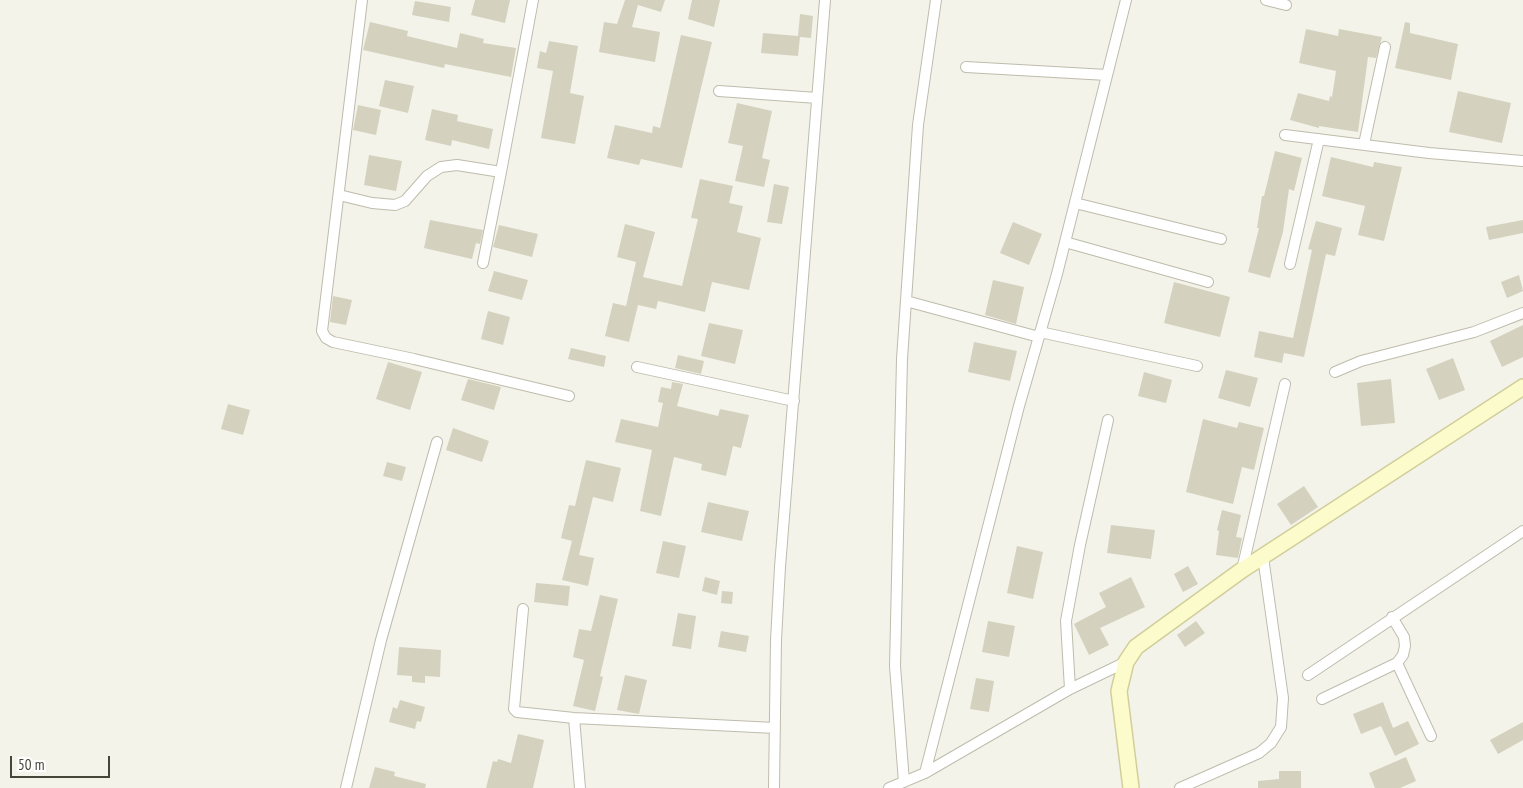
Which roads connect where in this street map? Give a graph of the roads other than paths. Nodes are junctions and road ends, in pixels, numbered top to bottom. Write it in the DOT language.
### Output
graph roads {
  1 [pos="362,0"];
  2 [pos="533,0"];
  3 [pos="825,0"];
  4 [pos="936,0"];
  5 [pos="1126,0"];
  6 [pos="1266,0"];
  7 [pos="1286,5"];
  8 [pos="1384,47"];
  9 [pos="966,67"];
  10 [pos="1107,75"];
  11 [pos="719,91"];
  12 [pos="817,98"];
  13 [pos="1285,135"];
  14 [pos="1319,139"];
  15 [pos="1364,144"];
  16 [pos="1523,161"];
  17 [pos="502,172"];
  18 [pos="339,196"];
  19 [pos="1075,203"];
  20 [pos="1221,239"];
  21 [pos="1064,242"];
  22 [pos="483,263"];
  23 [pos="1290,264"];
  24 [pos="1208,282"];
  25 [pos="906,301"];
  26 [pos="1523,313"];
  27 [pos="1039,335"];
  28 [pos="1197,366"];
  29 [pos="637,367"];
  30 [pos="1335,372"];
  31 [pos="1285,384"];
  32 [pos="1523,387"];
  33 [pos="568,396"];
  34 [pos="794,401"];
  35 [pos="1108,420"];
  36 [pos="437,442"];
  37 [pos="1523,531"];
  38 [pos="1263,557"];
  39 [pos="1242,570"];
  40 [pos="523,609"];
  41 [pos="1392,617"];
  42 [pos="1126,662"];
  43 [pos="1397,663"];
  44 [pos="1308,675"];
  45 [pos="1070,689"];
  46 [pos="1322,699"];
  47 [pos="574,718"];
  48 [pos="775,728"];
  49 [pos="1431,736"];
  50 [pos="925,773"];
  51 [pos="904,782"];
  52 [pos="346,788"];
  53 [pos="580,788"];
  54 [pos="774,788"];
  55 [pos="889,788"];
  56 [pos="1130,788"];
  57 [pos="1180,788"];
  1 -- 18 [label="street"];
  2 -- 17 [label="street"];
  3 -- 12 [label="street"];
  4 -- 25 [label="street"];
  5 -- 10 [label="street"];
  6 -- 7 [label="street"];
  8 -- 15 [label="street"];
  9 -- 10 [label="street"];
  10 -- 19 [label="street"];
  11 -- 12 [label="street"];
  12 -- 34 [label="street"];
  13 -- 14 [label="street"];
  14 -- 15 [label="street"];
  14 -- 23 [label="street"];
  15 -- 16 [label="street"];
  17 -- 18 [label="street"];
  17 -- 22 [label="street"];
  18 -- 33 [label="street"];
  19 -- 20 [label="street"];
  19 -- 21 [label="street"];
  21 -- 24 [label="street"];
  21 -- 27 [label="street"];
  25 -- 27 [label="street"];
  25 -- 51 [label="street"];
  26 -- 30 [label="street"];
  27 -- 28 [label="street"];
  27 -- 50 [label="street"];
  29 -- 34 [label="street"];
  31 -- 39 [label="street"];
  32 -- 38 [label="street"];
  34 -- 48 [label="street"];
  35 -- 45 [label="street"];
  36 -- 52 [label="street"];
  37 -- 41 [label="street"];
  38 -- 39 [label="street"];
  38 -- 57 [label="street"];
  39 -- 42 [label="street"];
  40 -- 47 [label="street"];
  41 -- 43 [label="street"];
  41 -- 44 [label="street"];
  42 -- 45 [label="street"];
  42 -- 56 [label="street"];
  43 -- 46 [label="street"];
  43 -- 49 [label="street"];
  45 -- 50 [label="street"];
  47 -- 48 [label="street"];
  47 -- 53 [label="street"];
  48 -- 54 [label="street"];
  50 -- 51 [label="street"];
  51 -- 55 [label="street"];
}
